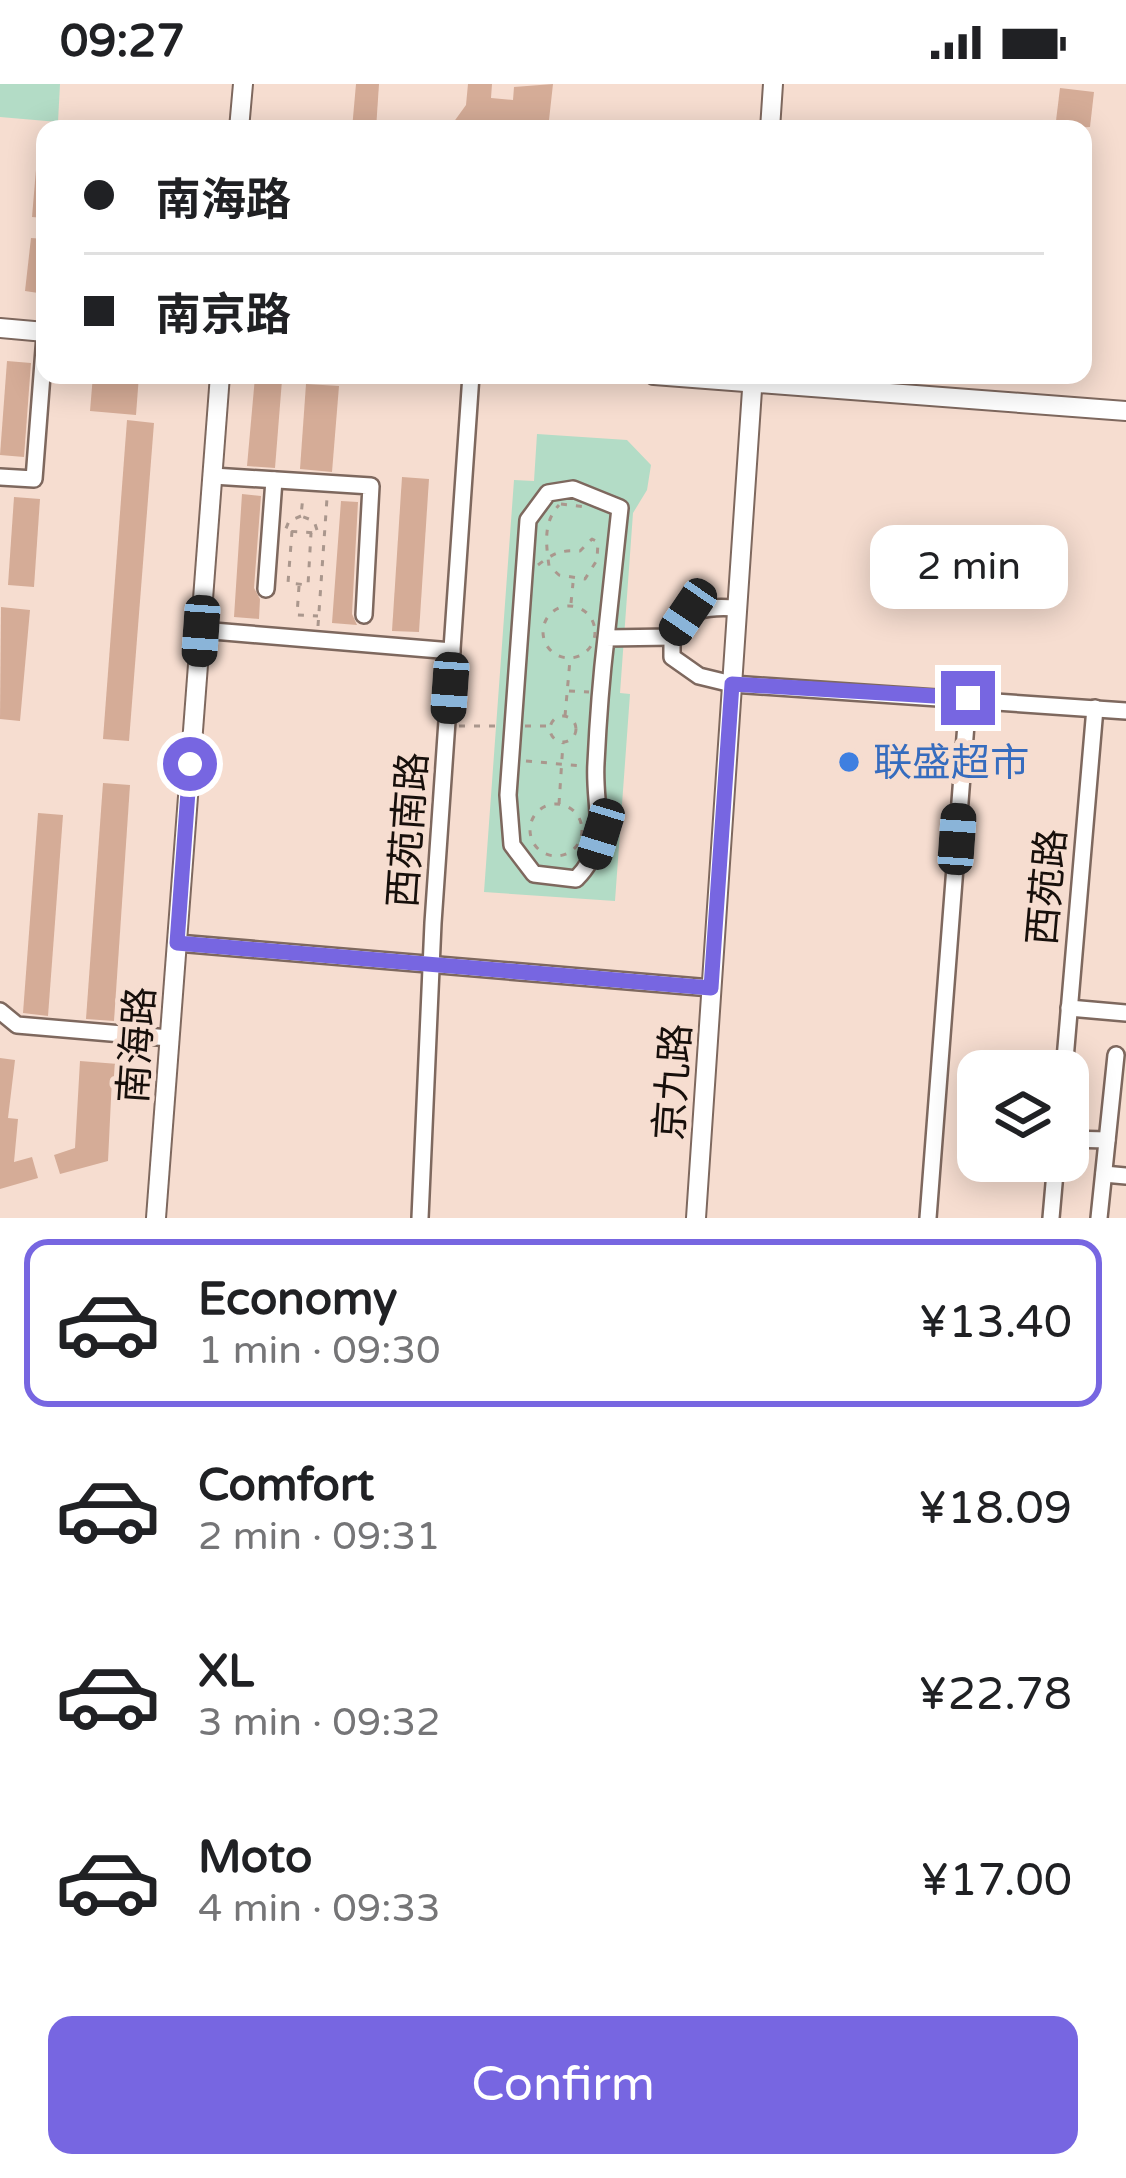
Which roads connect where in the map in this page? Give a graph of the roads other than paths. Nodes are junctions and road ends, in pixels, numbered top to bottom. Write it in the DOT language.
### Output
graph roads {
  1 [pos="242,84"];
  2 [pos="773,84"];
  3 [pos="240,120"];
  4 [pos="771,120"];
  5 [pos="0,328"];
  6 [pos="36,333"];
  7 [pos="41,384"];
  8 [pos="219,384"];
  9 [pos="470,384"];
  10 [pos="753,384"];
  11 [pos="811,384"];
  12 [pos="1126,411"];
  13 [pos="213,476"];
  14 [pos="0,477"];
  15 [pos="274,480"];
  16 [pos="266,589"];
  17 [pos="737,608"];
  18 [pos="364,615"];
  19 [pos="201,631"];
  20 [pos="672,637"];
  21 [pos="606,638"];
  22 [pos="452,651"];
  23 [pos="732,684"];
  24 [pos="968,698"];
  25 [pos="1095,708"];
  26 [pos="1126,711"];
  27 [pos="177,943"];
  28 [pos="431,964"];
  29 [pos="711,988"];
  30 [pos="1069,1008"];
  31 [pos="0,1011"];
  32 [pos="1126,1013"];
  33 [pos="169,1039"];
  34 [pos="1066,1050"];
  35 [pos="1116,1055"];
  36 [pos="1119,1094"];
  37 [pos="1089,1140"];
  38 [pos="1107,1141"];
  39 [pos="1104,1174"];
  40 [pos="1126,1176"];
  41 [pos="1055,1182"];
  42 [pos="156,1218"];
  43 [pos="420,1218"];
  44 [pos="696,1218"];
  45 [pos="928,1218"];
  46 [pos="1052,1218"];
  47 [pos="1099,1218"];
  1 -- 3 [label="main road"];
  2 -- 4 [label="main road"];
  5 -- 6 [label="main road"];
  7 -- 14 [label="street"];
  8 -- 13 [label="main road, 南海路"];
  9 -- 22 [label="street, 西苑南路"];
  10 -- 17 [label="main road, 京九路"];
  11 -- 12 [label="main road"];
  13 -- 15 [label="street"];
  13 -- 19 [label="main road, 南海路"];
  15 -- 16 [label="street"];
  15 -- 18 [label="street"];
  17 -- 20 [label="street"];
  17 -- 23 [label="main road, 京九路"];
  19 -- 22 [label="street"];
  19 -- 27 [label="main road, 南海路"];
  20 -- 21 [label="street"];
  20 -- 23 [label="street"];
  21 -- 21 [label="street"];
  22 -- 28 [label="street, 西苑南路"];
  23 -- 24 [label="street"];
  23 -- 29 [label="main road, 京九路"];
  24 -- 25 [label="street"];
  24 -- 45 [label="street"];
  25 -- 26 [label="street"];
  25 -- 30 [label="street, 西苑路"];
  27 -- 28 [label="street"];
  27 -- 33 [label="main road, 南海路"];
  28 -- 29 [label="street"];
  28 -- 43 [label="street, 西苑南路"];
  29 -- 44 [label="main road, 京九路"];
  30 -- 32 [label="street"];
  30 -- 34 [label="street, 西苑路"];
  31 -- 33 [label="street"];
  33 -- 42 [label="main road, 南海路"];
  35 -- 36 [label="street"];
  36 -- 38 [label="street"];
  37 -- 38 [label="street"];
  38 -- 39 [label="street"];
  39 -- 40 [label="street"];
  39 -- 47 [label="street"];
  41 -- 46 [label="street"];
}
